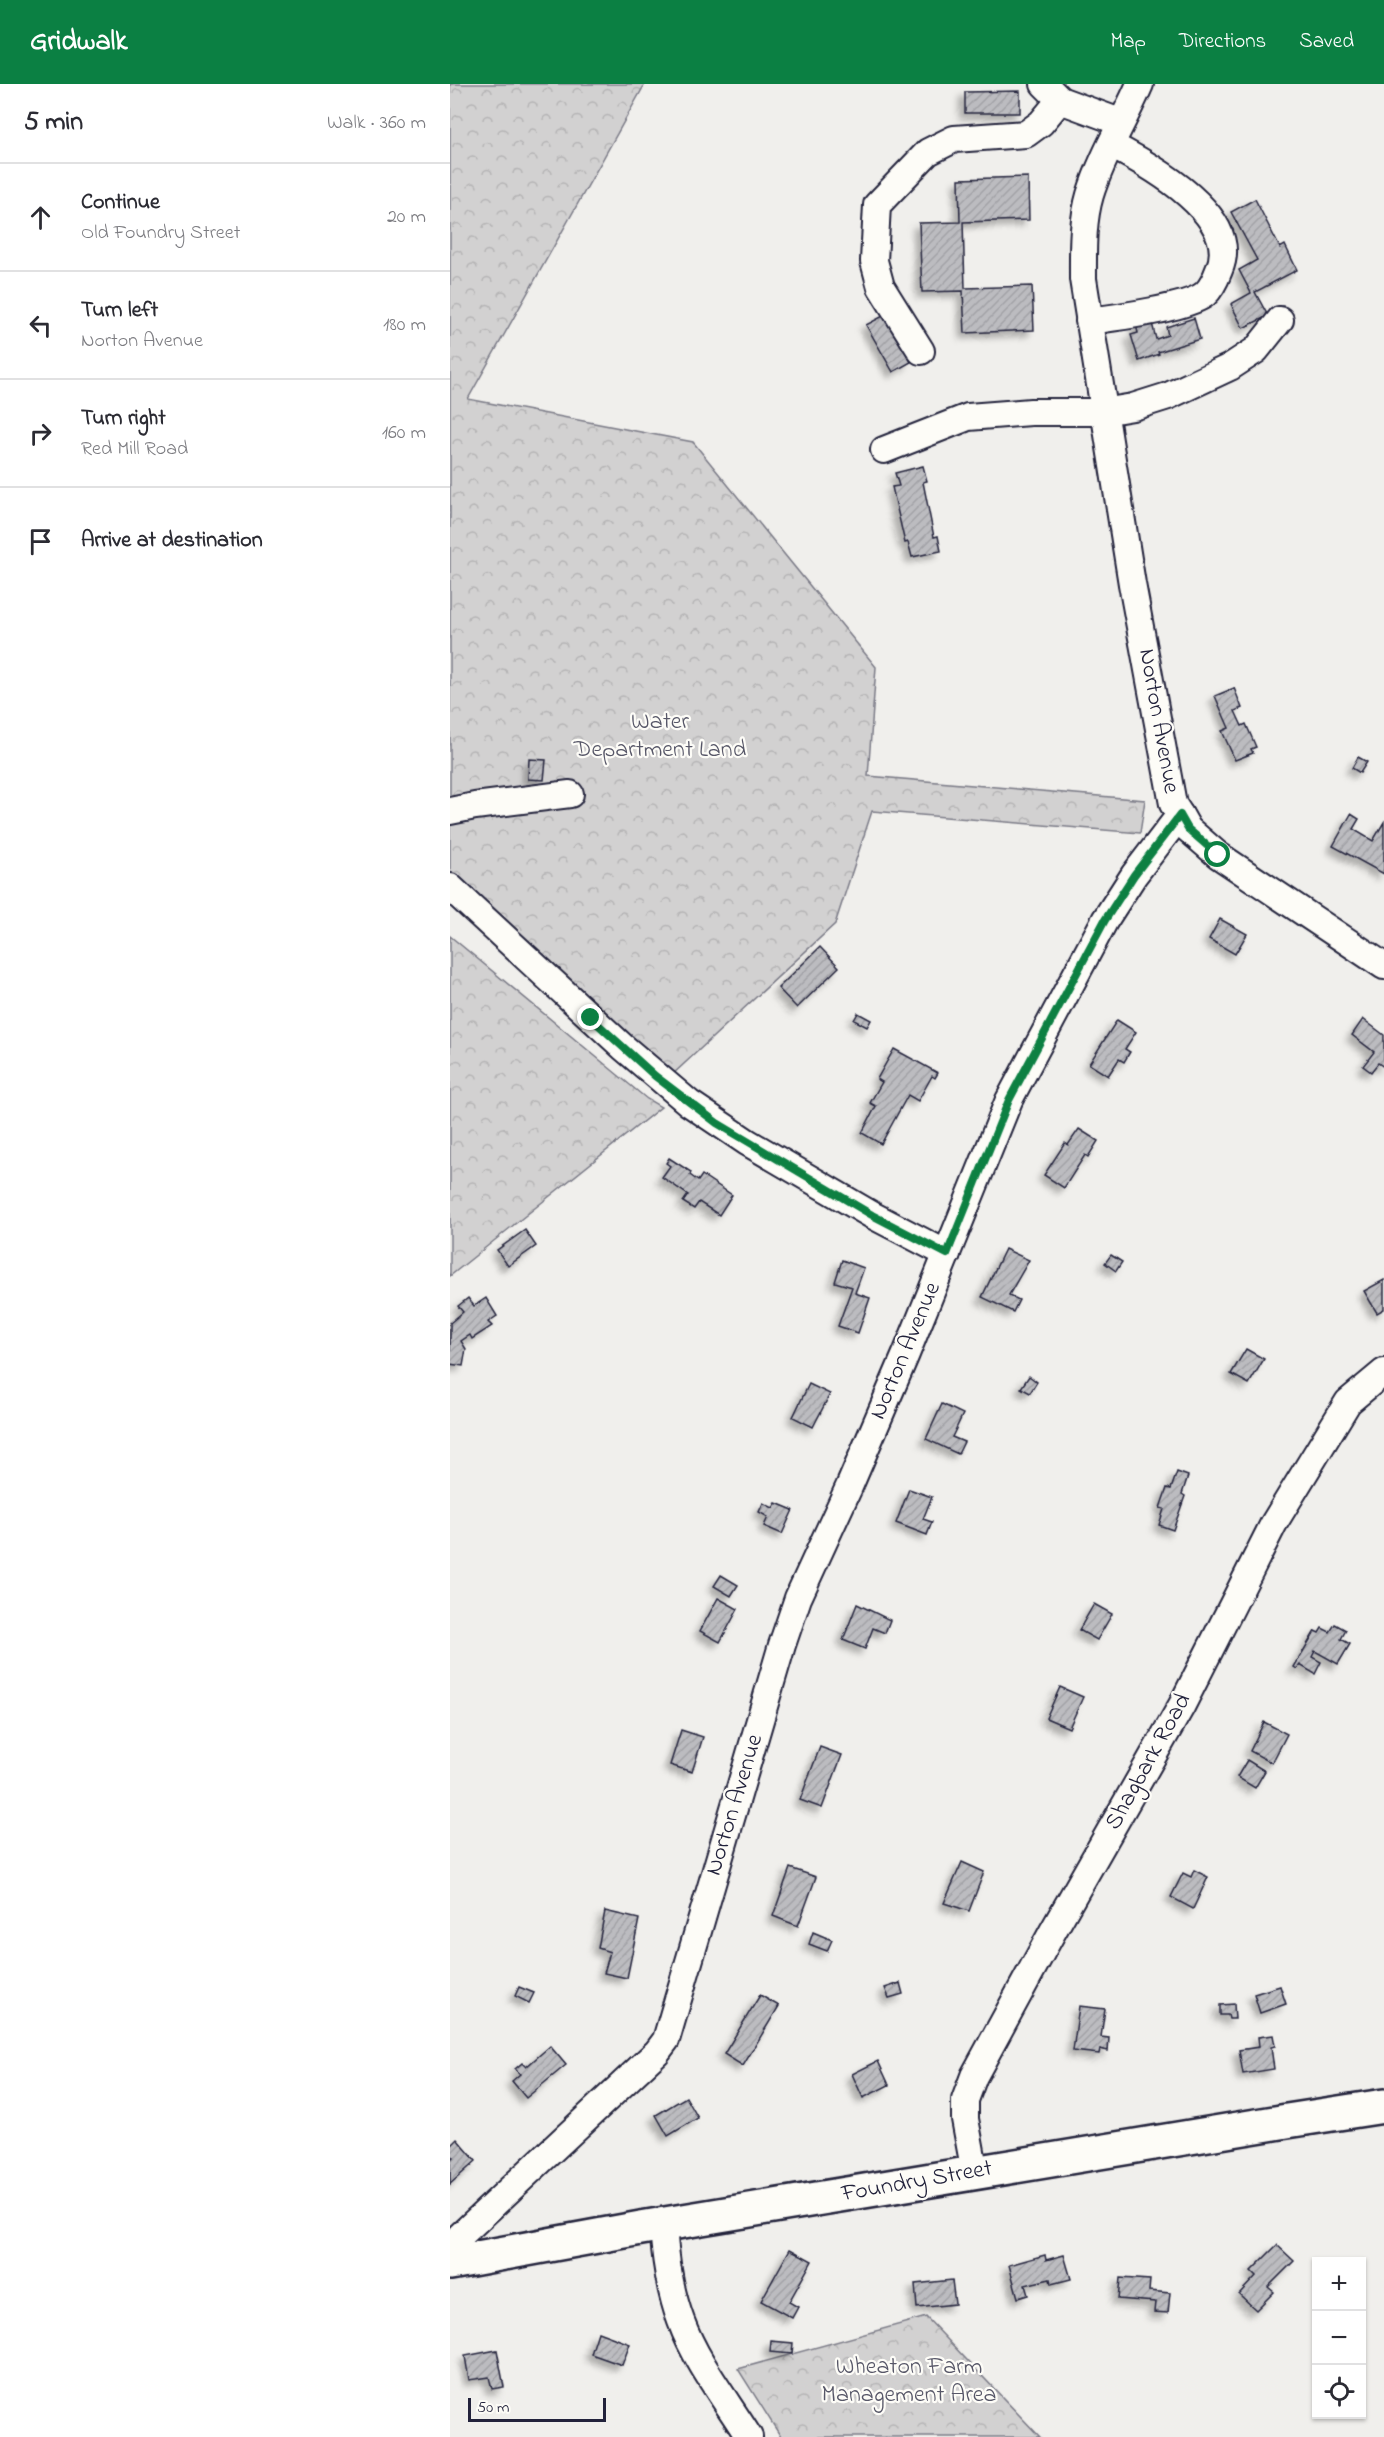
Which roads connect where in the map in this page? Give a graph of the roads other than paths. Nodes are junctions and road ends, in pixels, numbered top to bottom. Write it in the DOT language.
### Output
graph roads {
  1 [pos="1140,84"];
  2 [pos="1052,92"];
  3 [pos="1115,133"];
  4 [pos="1280,320"];
  5 [pos="1089,321"];
  6 [pos="921,351"];
  7 [pos="1104,412"];
  8 [pos="884,450"];
  9 [pos="570,794"];
  10 [pos="450,811"];
  11 [pos="1180,815"];
  12 [pos="450,887"];
  13 [pos="1384,966"];
  14 [pos="947,1254"];
  15 [pos="1384,1372"];
  16 [pos="1384,2106"];
  17 [pos="975,2173"];
  18 [pos="663,2225"];
  19 [pos="450,2250"];
  20 [pos="450,2263"];
  21 [pos="749,2437"];
  1 -- 3 [label="street, Norton Avenue"];
  2 -- 3 [label="street"];
  2 -- 6 [label="street"];
  3 -- 5 [label="street, Norton Avenue"];
  3 -- 5 [label="street"];
  4 -- 7 [label="street"];
  5 -- 7 [label="street, Norton Avenue"];
  7 -- 8 [label="street"];
  7 -- 11 [label="street, Norton Avenue"];
  9 -- 10 [label="street"];
  11 -- 13 [label="street"];
  11 -- 14 [label="street, Norton Avenue"];
  12 -- 14 [label="street"];
  14 -- 19 [label="street, Norton Avenue"];
  15 -- 17 [label="street, Shagbark Road"];
  16 -- 17 [label="highway, Foundry Street"];
  17 -- 18 [label="highway, Foundry Street"];
  18 -- 20 [label="highway, Foundry Street"];
  18 -- 21 [label="street"];
}
